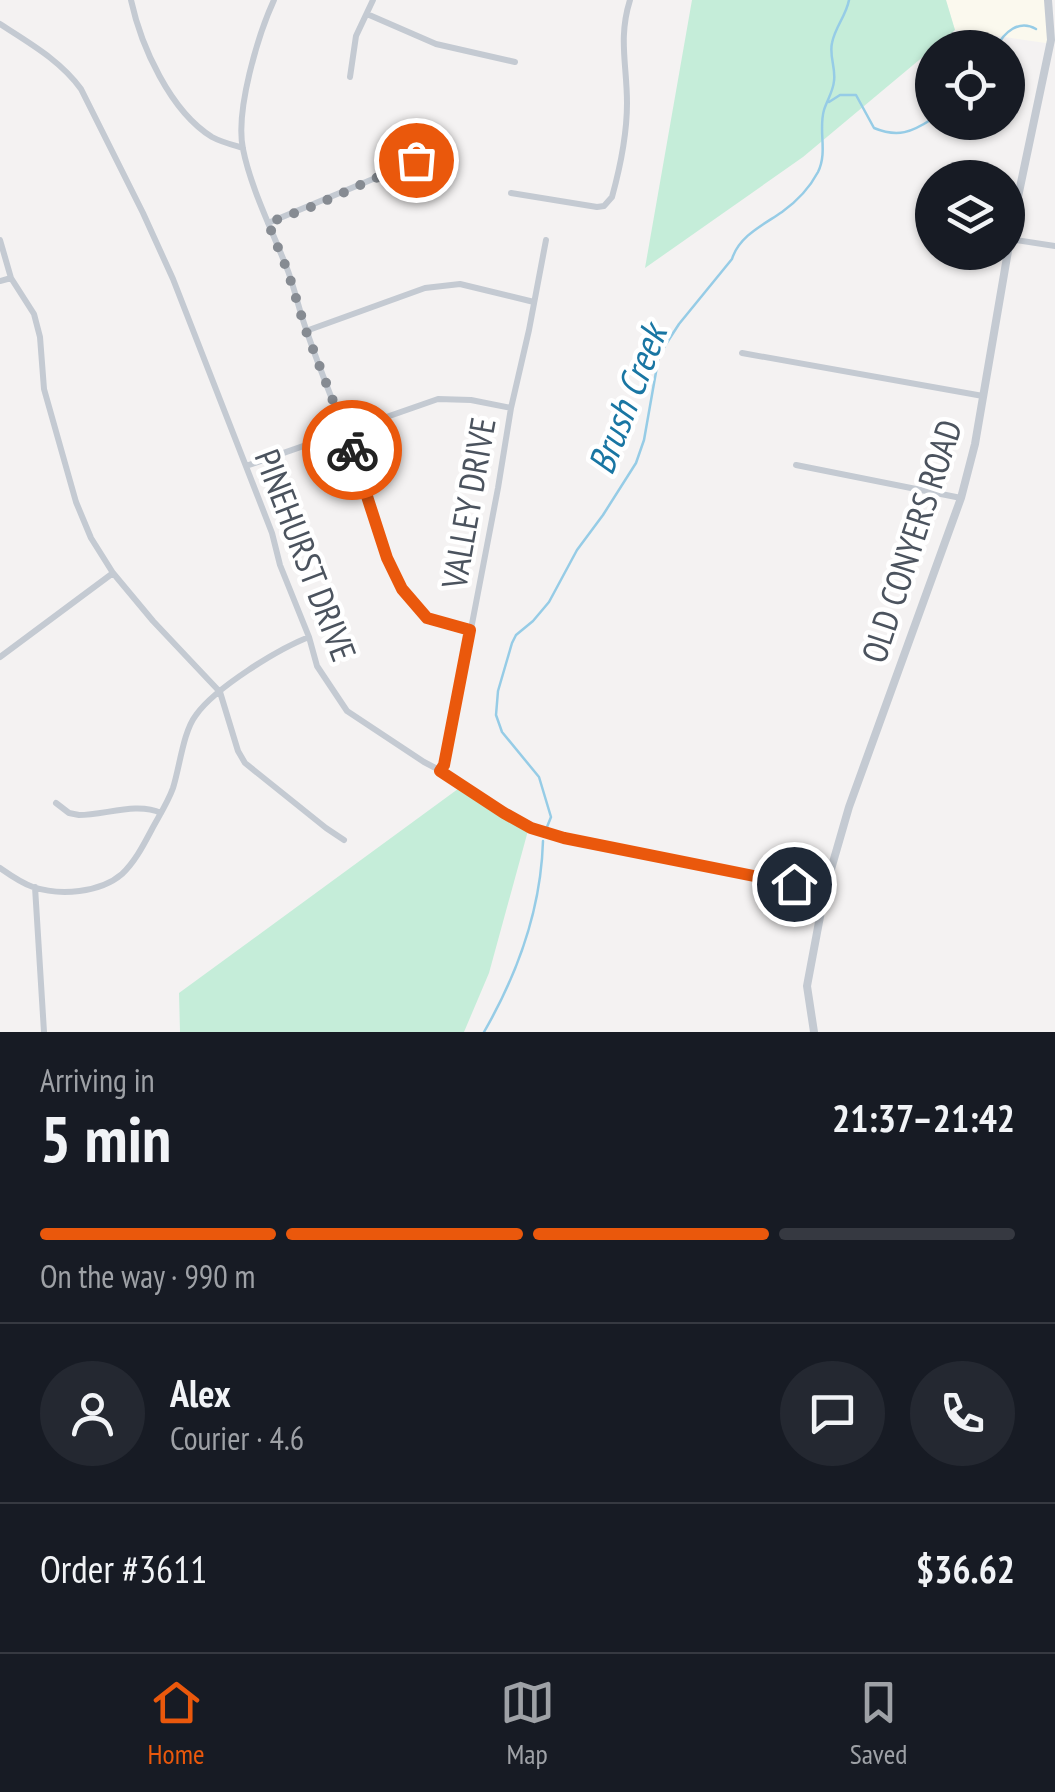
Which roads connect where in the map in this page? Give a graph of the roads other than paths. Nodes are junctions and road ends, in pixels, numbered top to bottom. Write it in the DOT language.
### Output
graph roads {
  1 [pos="131,0"];
  2 [pos="274,0"];
  3 [pos="373,0"];
  4 [pos="630,0"];
  5 [pos="1048,0"];
  6 [pos="366,14"];
  7 [pos="0,24"];
  8 [pos="1053,41"];
  9 [pos="515,62"];
  10 [pos="350,77"];
  11 [pos="242,148"];
  12 [pos="416,160"];
  13 [pos="1025,169"];
  14 [pos="511,192"];
  15 [pos="268,223"];
  16 [pos="0,240"];
  17 [pos="546,240"];
  18 [pos="1025,241"];
  19 [pos="1055,246"];
  20 [pos="1005,270"];
  21 [pos="11,278"];
  22 [pos="0,282"];
  23 [pos="534,302"];
  24 [pos="306,331"];
  25 [pos="742,353"];
  26 [pos="983,396"];
  27 [pos="511,408"];
  28 [pos="346,432"];
  29 [pos="796,465"];
  30 [pos="246,466"];
  31 [pos="960,498"];
  32 [pos="112,572"];
  33 [pos="470,630"];
  34 [pos="310,637"];
  35 [pos="0,656"];
  36 [pos="220,692"];
  37 [pos="440,771"];
  38 [pos="56,803"];
  39 [pos="161,813"];
  40 [pos="344,840"];
  41 [pos="0,868"];
  42 [pos="35,888"];
  43 [pos="825,890"];
  44 [pos="44,1032"];
  45 [pos="814,1032"];
  1 -- 11 [label="street"];
  2 -- 11 [label="street"];
  3 -- 6 [label="street"];
  4 -- 14 [label="street"];
  5 -- 8 [label="street, OLD CONYERS ROAD"];
  6 -- 9 [label="street"];
  6 -- 10 [label="street"];
  7 -- 30 [label="street, PINEHURST DRIVE"];
  8 -- 13 [label="street, OLD CONYERS ROAD"];
  11 -- 15 [label="street"];
  12 -- 15 [label="street"];
  15 -- 24 [label="street"];
  16 -- 21 [label="street"];
  17 -- 23 [label="street, VALLEY DRIVE"];
  18 -- 19 [label="street"];
  20 -- 26 [label="street, OLD CONYERS ROAD"];
  21 -- 22 [label="street"];
  21 -- 32 [label="street"];
  23 -- 24 [label="street"];
  23 -- 27 [label="street, VALLEY DRIVE"];
  24 -- 28 [label="street"];
  25 -- 26 [label="street"];
  26 -- 31 [label="street, OLD CONYERS ROAD"];
  27 -- 28 [label="street"];
  27 -- 33 [label="street, VALLEY DRIVE"];
  28 -- 30 [label="street"];
  28 -- 33 [label="street"];
  29 -- 31 [label="street"];
  30 -- 34 [label="street, PINEHURST DRIVE"];
  31 -- 43 [label="street, OLD CONYERS ROAD"];
  32 -- 35 [label="street"];
  32 -- 36 [label="street"];
  33 -- 37 [label="street, VALLEY DRIVE"];
  34 -- 36 [label="street"];
  34 -- 37 [label="street, PINEHURST DRIVE"];
  36 -- 39 [label="street"];
  36 -- 40 [label="street"];
  37 -- 43 [label="street, PINEHURST DRIVE"];
  38 -- 39 [label="street"];
  39 -- 42 [label="street"];
  41 -- 42 [label="street"];
  42 -- 44 [label="street"];
  43 -- 45 [label="street, OLD CONYERS ROAD"];
}
